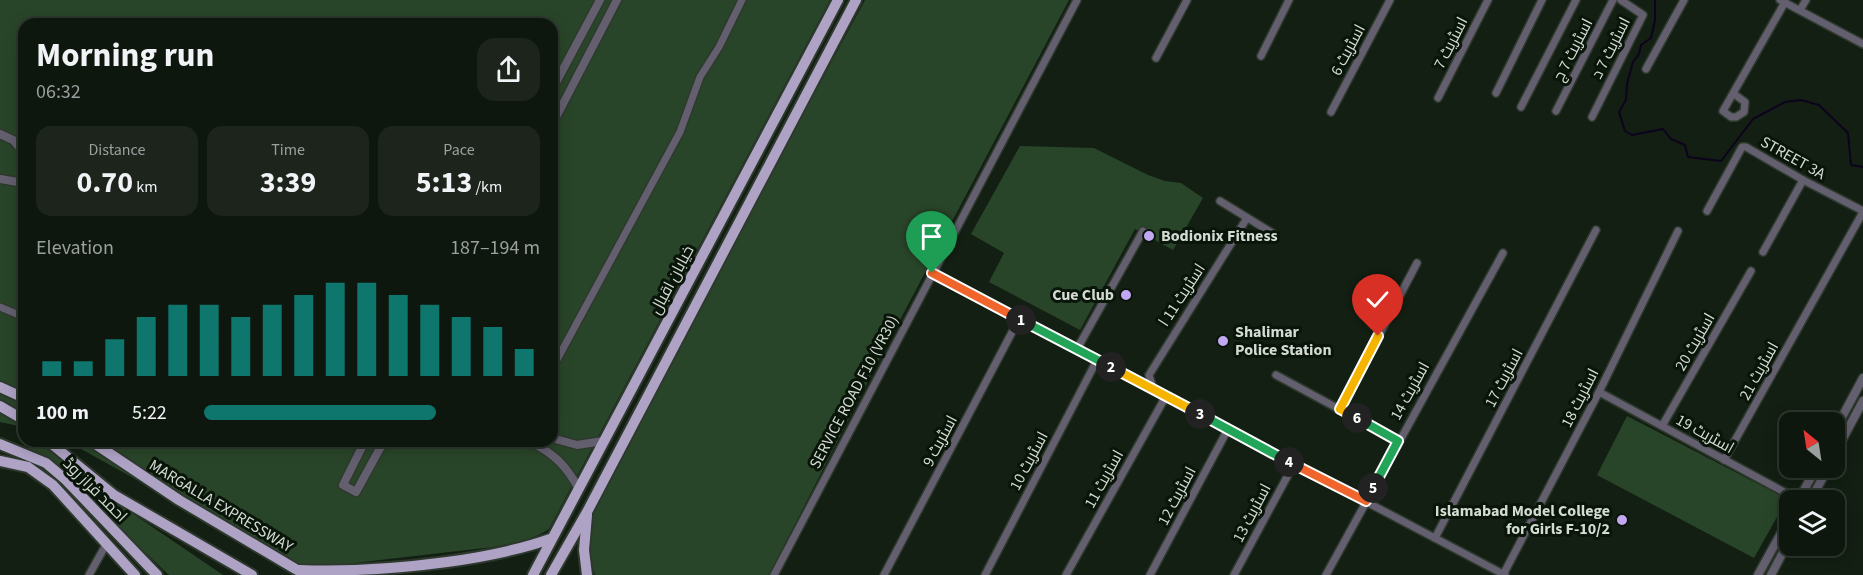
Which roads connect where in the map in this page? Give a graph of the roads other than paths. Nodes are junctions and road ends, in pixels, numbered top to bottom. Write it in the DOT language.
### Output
graph roads {
  1 [pos="600,0"];
  2 [pos="617,0"];
  3 [pos="742,0"];
  4 [pos="838,0"];
  5 [pos="856,0"];
  6 [pos="1077,0"];
  7 [pos="1187,0"];
  8 [pos="1290,0"];
  9 [pos="1390,0"];
  10 [pos="1488,0"];
  11 [pos="1542,0"];
  12 [pos="1576,0"];
  13 [pos="1613,0"];
  14 [pos="1621,0"];
  15 [pos="1684,0"];
  16 [pos="1806,0"];
  17 [pos="1782,1"];
  18 [pos="1800,10"];
  19 [pos="1863,44"];
  20 [pos="1261,56"];
  21 [pos="1156,58"];
  22 [pos="1646,69"];
  23 [pos="558,79"];
  24 [pos="1496,93"];
  25 [pos="1734,94"];
  26 [pos="1438,98"];
  27 [pos="1521,107"];
  28 [pos="1556,111"];
  29 [pos="1331,112"];
  30 [pos="558,113"];
  31 [pos="1592,117"];
  32 [pos="0,134"];
  33 [pos="18,146"];
  34 [pos="0,179"];
  35 [pos="1803,180"];
  36 [pos="18,182"];
  37 [pos="1220,201"];
  38 [pos="1707,211"];
  39 [pos="1863,211"];
  40 [pos="1247,218"];
  41 [pos="1596,230"];
  42 [pos="1143,231"];
  43 [pos="1678,231"];
  44 [pos="1274,234"];
  45 [pos="1763,252"];
  46 [pos="1503,253"];
  47 [pos="1417,263"];
  48 [pos="1751,271"];
  49 [pos="932,273"];
  50 [pos="0,307"];
  51 [pos="18,314"];
  52 [pos="1019,319"];
  53 [pos="1077,350"];
  54 [pos="558,358"];
  55 [pos="1097,360"];
  56 [pos="1276,375"];
  57 [pos="1863,379"];
  58 [pos="0,387"];
  59 [pos="1153,389"];
  60 [pos="1599,392"];
  61 [pos="18,395"];
  62 [pos="1166,396"];
  63 [pos="1863,401"];
  64 [pos="0,406"];
  65 [pos="1340,409"];
  66 [pos="1845,412"];
  67 [pos="18,416"];
  68 [pos="1662,426"];
  69 [pos="1228,429"];
  70 [pos="1845,435"];
  71 [pos="558,440"];
  72 [pos="603,441"];
  73 [pos="1398,441"];
  74 [pos="0,444"];
  75 [pos="55,447"];
  76 [pos="100,447"];
  77 [pos="362,447"];
  78 [pos="381,447"];
  79 [pos="540,447"];
  80 [pos="1725,460"];
  81 [pos="0,461"];
  82 [pos="1294,464"];
  83 [pos="579,489"];
  84 [pos="1779,490"];
  85 [pos="1366,501"];
  86 [pos="587,512"];
  87 [pos="1435,538"];
  88 [pos="1779,538"];
  89 [pos="550,539"];
  90 [pos="106,543"];
  91 [pos="1781,556"];
  92 [pos="303,573"];
  93 [pos="249,574"];
  94 [pos="89,575"];
  95 [pos="135,575"];
  96 [pos="157,575"];
  97 [pos="533,575"];
  98 [pos="551,575"];
  99 [pos="587,575"];
  100 [pos="774,575"];
  101 [pos="884,575"];
  102 [pos="985,575"];
  103 [pos="1066,575"];
  104 [pos="1150,575"];
  105 [pos="1234,575"];
  106 [pos="1326,575"];
  107 [pos="1504,575"];
  108 [pos="1758,575"];
  109 [pos="1771,575"];
  1 -- 23 [label="street"];
  2 -- 30 [label="street"];
  3 -- 54 [label="street"];
  4 -- 72 [label="main road, خیابان اقبال"];
  5 -- 86 [label="main road, خیابان اقبال"];
  6 -- 49 [label="street, SERVICE ROAD F10 (VR30)"];
  7 -- 21 [label="street"];
  8 -- 20 [label="street"];
  9 -- 29 [label="street, اسٹریٹ 6"];
  10 -- 26 [label="street, اسٹریٹ 7"];
  11 -- 24 [label="street"];
  12 -- 27 [label="street"];
  13 -- 28 [label="street, اسٹریٹ 7 ج"];
  14 -- 31 [label="street, اسٹریٹ 7 د"];
  15 -- 22 [label="street"];
  16 -- 18 [label="street"];
  17 -- 18 [label="street"];
  17 -- 25 [label="street"];
  18 -- 19 [label="street"];
  32 -- 33 [label="street"];
  34 -- 36 [label="street"];
  35 -- 38 [label="street, STREET 3A"];
  35 -- 39 [label="street, STREET 3A"];
  35 -- 45 [label="street"];
  37 -- 40 [label="street"];
  39 -- 80 [label="street, اسٹریٹ 21"];
  40 -- 44 [label="street"];
  40 -- 59 [label="street, اسٹریٹ 11 ا"];
  41 -- 87 [label="street, اسٹریٹ 17"];
  42 -- 53 [label="street"];
  43 -- 60 [label="street, اسٹریٹ 18"];
  46 -- 73 [label="street, اسٹریٹ 14"];
  47 -- 65 [label="street"];
  48 -- 68 [label="street, اسٹریٹ 20"];
  49 -- 52 [label="street"];
  49 -- 100 [label="street, SERVICE ROAD F10 (VR30)"];
  50 -- 51 [label="street"];
  52 -- 53 [label="street"];
  52 -- 101 [label="street, اسٹریٹ 9"];
  53 -- 55 [label="street"];
  55 -- 59 [label="street"];
  55 -- 102 [label="street, اسٹریٹ 10"];
  56 -- 65 [label="street"];
  57 -- 66 [label="street"];
  58 -- 61 [label="main road"];
  59 -- 62 [label="street"];
  60 -- 68 [label="street, اسٹریٹ 19"];
  60 -- 107 [label="street, اسٹریٹ 18"];
  62 -- 69 [label="street"];
  62 -- 103 [label="street, اسٹریٹ 11"];
  63 -- 70 [label="street"];
  64 -- 67 [label="main road"];
  65 -- 73 [label="street"];
  68 -- 80 [label="street, اسٹریٹ 19"];
  69 -- 82 [label="street"];
  69 -- 104 [label="street, اسٹریٹ 12"];
  71 -- 72 [label="street"];
  72 -- 83 [label="main road, خیابان اقبال"];
  73 -- 85 [label="street, اسٹریٹ 14"];
  74 -- 96 [label="main road, احمد فراز روڈ"];
  75 -- 93 [label="main road"];
  76 -- 92 [label="main road, MARGALLA EXPRESSWAY"];
  77 -- 78 [label="street"];
  79 -- 83 [label="street"];
  80 -- 84 [label="street, اسٹریٹ 19"];
  81 -- 90 [label="main road, احمد فراز روڈ"];
  82 -- 85 [label="street"];
  82 -- 105 [label="street, اسٹریٹ 13"];
  83 -- 89 [label="main road, خیابان اقبال"];
  85 -- 87 [label="street"];
  85 -- 106 [label="street, اسٹریٹ 14"];
  86 -- 98 [label="main road, خیابان اقبال"];
  86 -- 99 [label="main road"];
  87 -- 107 [label="street"];
  88 -- 108 [label="street"];
  89 -- 92 [label="main road"];
  89 -- 97 [label="main road, خیابان اقبال"];
  90 -- 94 [label="street"];
  90 -- 95 [label="main road, احمد فراز روڈ"];
  91 -- 109 [label="street"];
}
